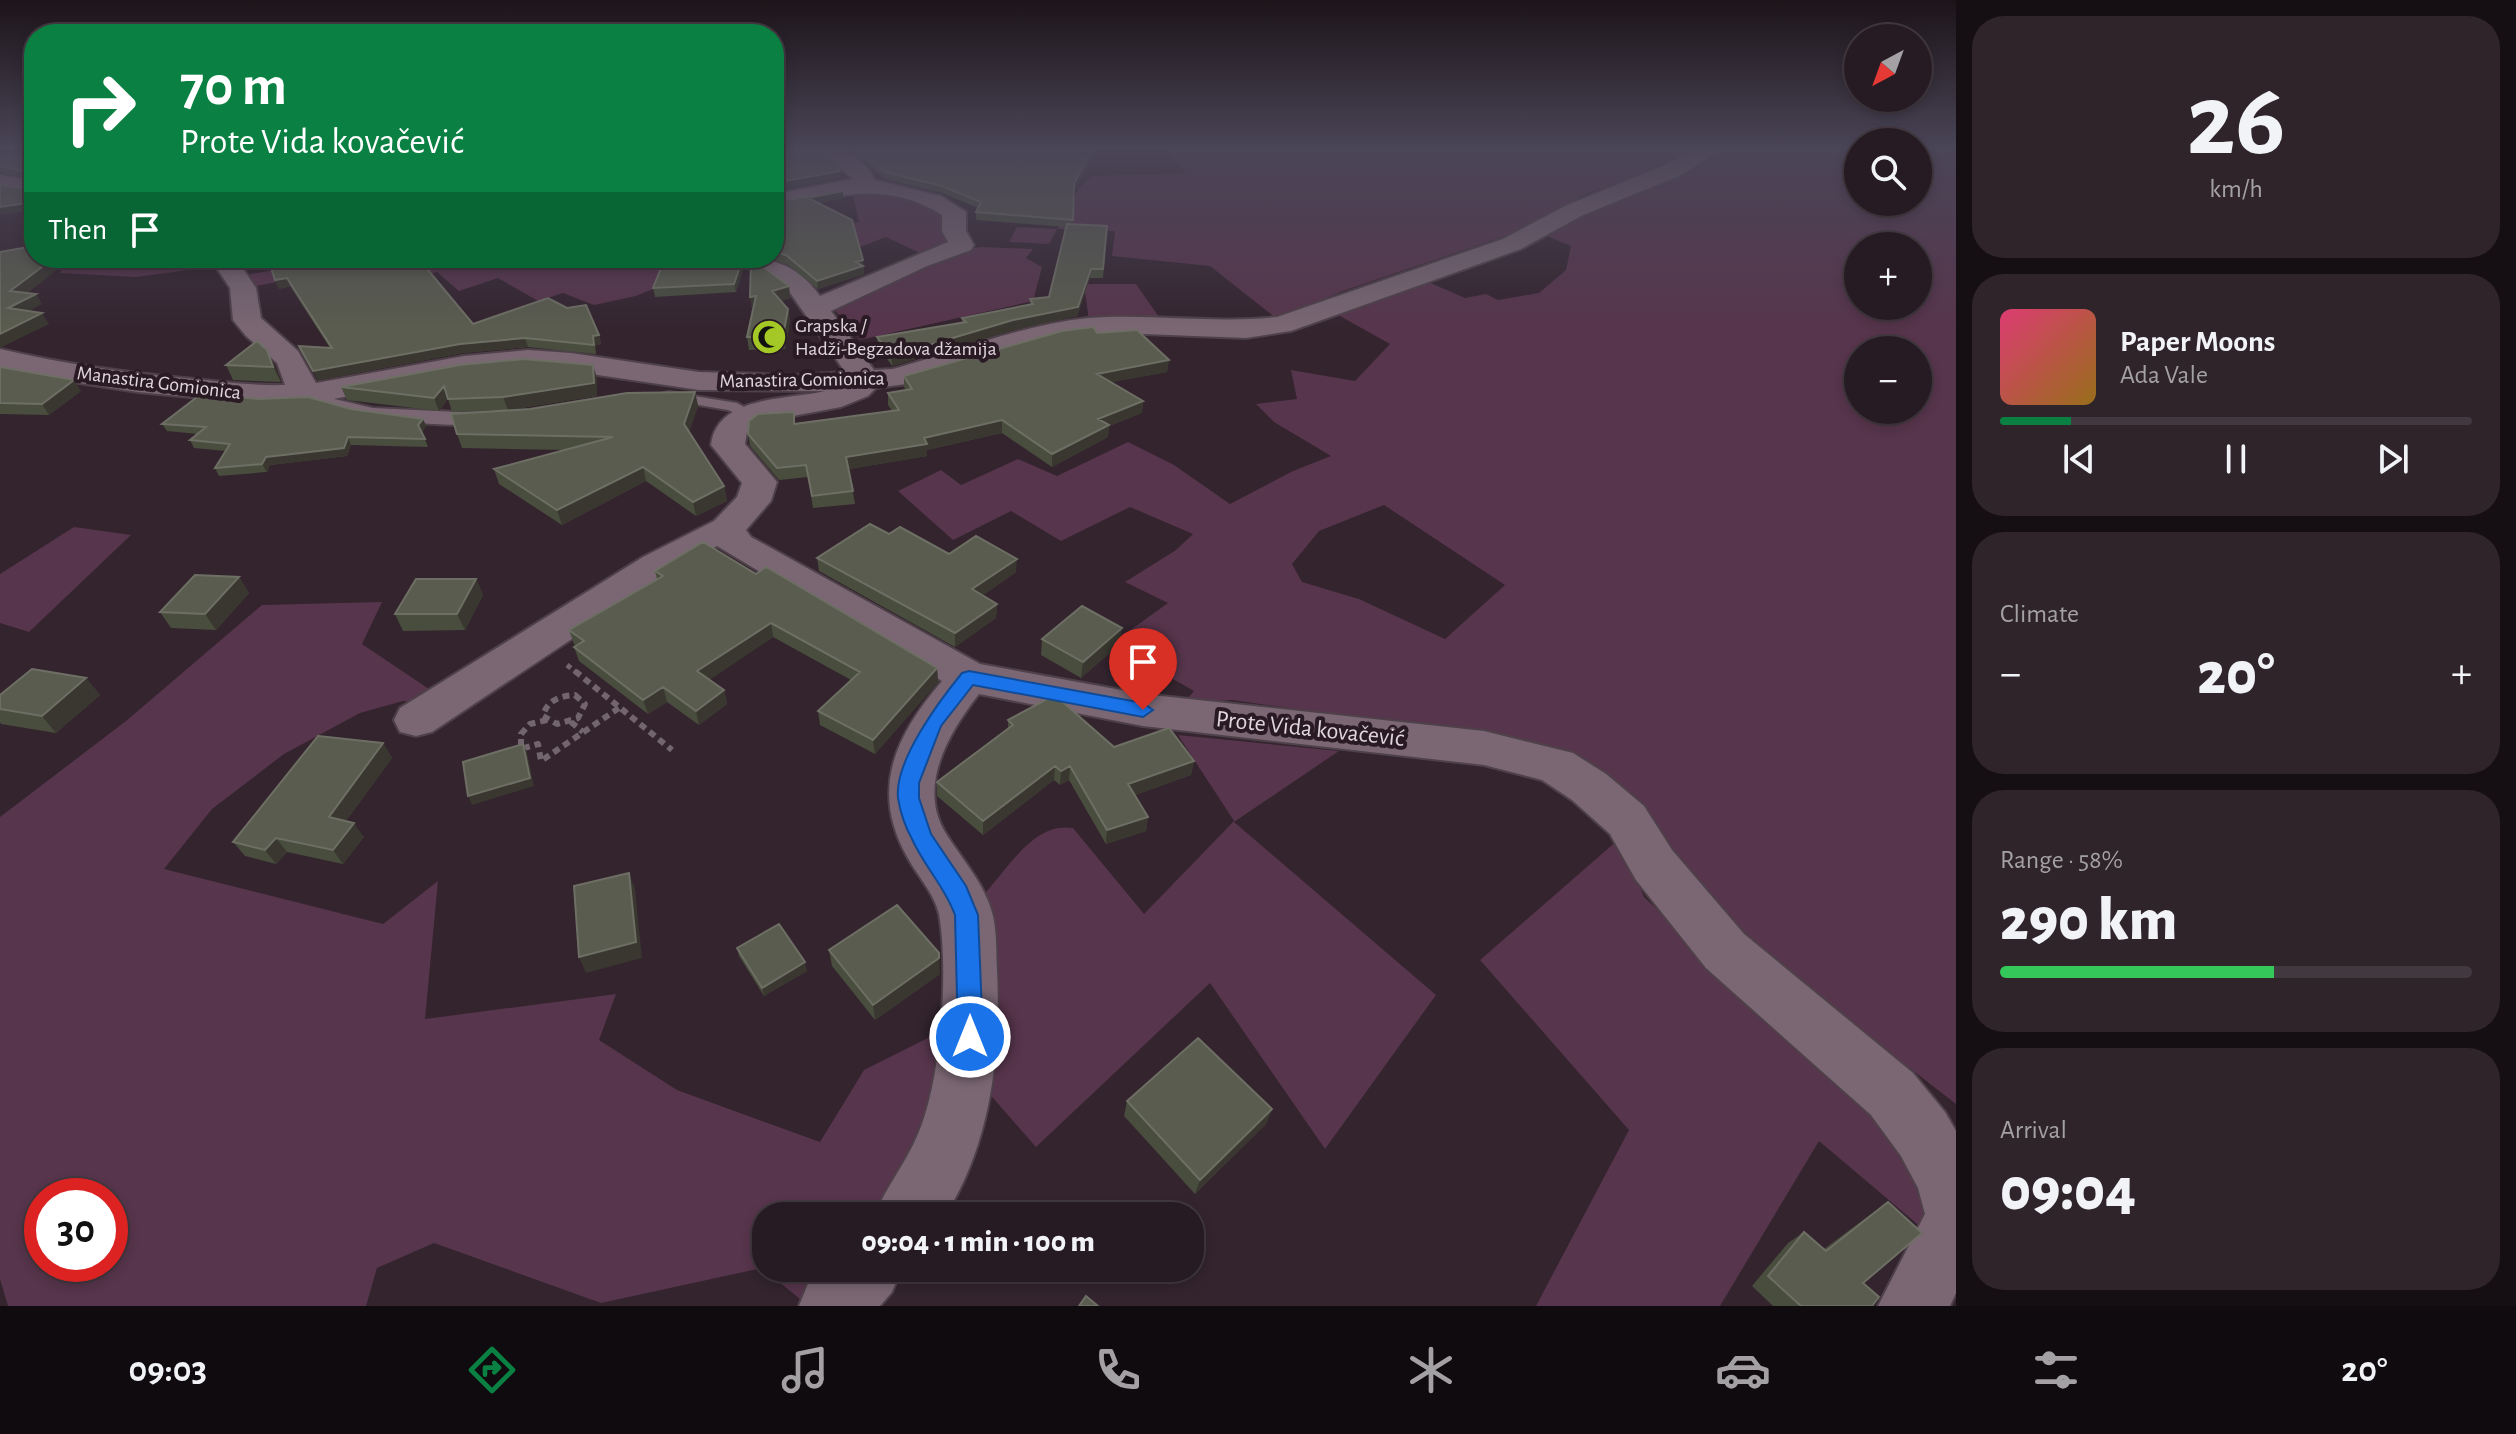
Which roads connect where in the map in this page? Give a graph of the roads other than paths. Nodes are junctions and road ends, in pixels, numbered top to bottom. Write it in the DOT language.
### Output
graph roads {
  1 [pos="950,209"];
  2 [pos="1578,209"];
  3 [pos="230,268"];
  4 [pos="770,268"];
  5 [pos="816,308"];
  6 [pos="0,358"];
  7 [pos="866,381"];
  8 [pos="303,394"];
  9 [pos="650,395"];
  10 [pos="750,415"];
  11 [pos="491,418"];
  12 [pos="727,529"];
  13 [pos="969,677"];
  14 [pos="416,720"];
  15 [pos="916,1202"];
  16 [pos="1956,1209"];
  17 [pos="1956,1223"];
  18 [pos="855,1282"];
  19 [pos="834,1306"];
  20 [pos="1913,1306"];
  1 -- 5 [label="street"];
  2 -- 7 [label="street, Manastira Gomionica"];
  3 -- 8 [label="street"];
  4 -- 5 [label="street"];
  5 -- 7 [label="street"];
  6 -- 8 [label="street, Manastira Gomionica"];
  7 -- 8 [label="street, Manastira Gomionica"];
  7 -- 10 [label="street"];
  8 -- 11 [label="lane"];
  9 -- 10 [label="lane"];
  10 -- 12 [label="street"];
  12 -- 13 [label="street, Prote Vida kovačević"];
  12 -- 14 [label="street"];
  13 -- 15 [label="street"];
  13 -- 16 [label="street, Prote Vida kovačević"];
  17 -- 20 [label="street"];
  18 -- 19 [label="street"];
}
